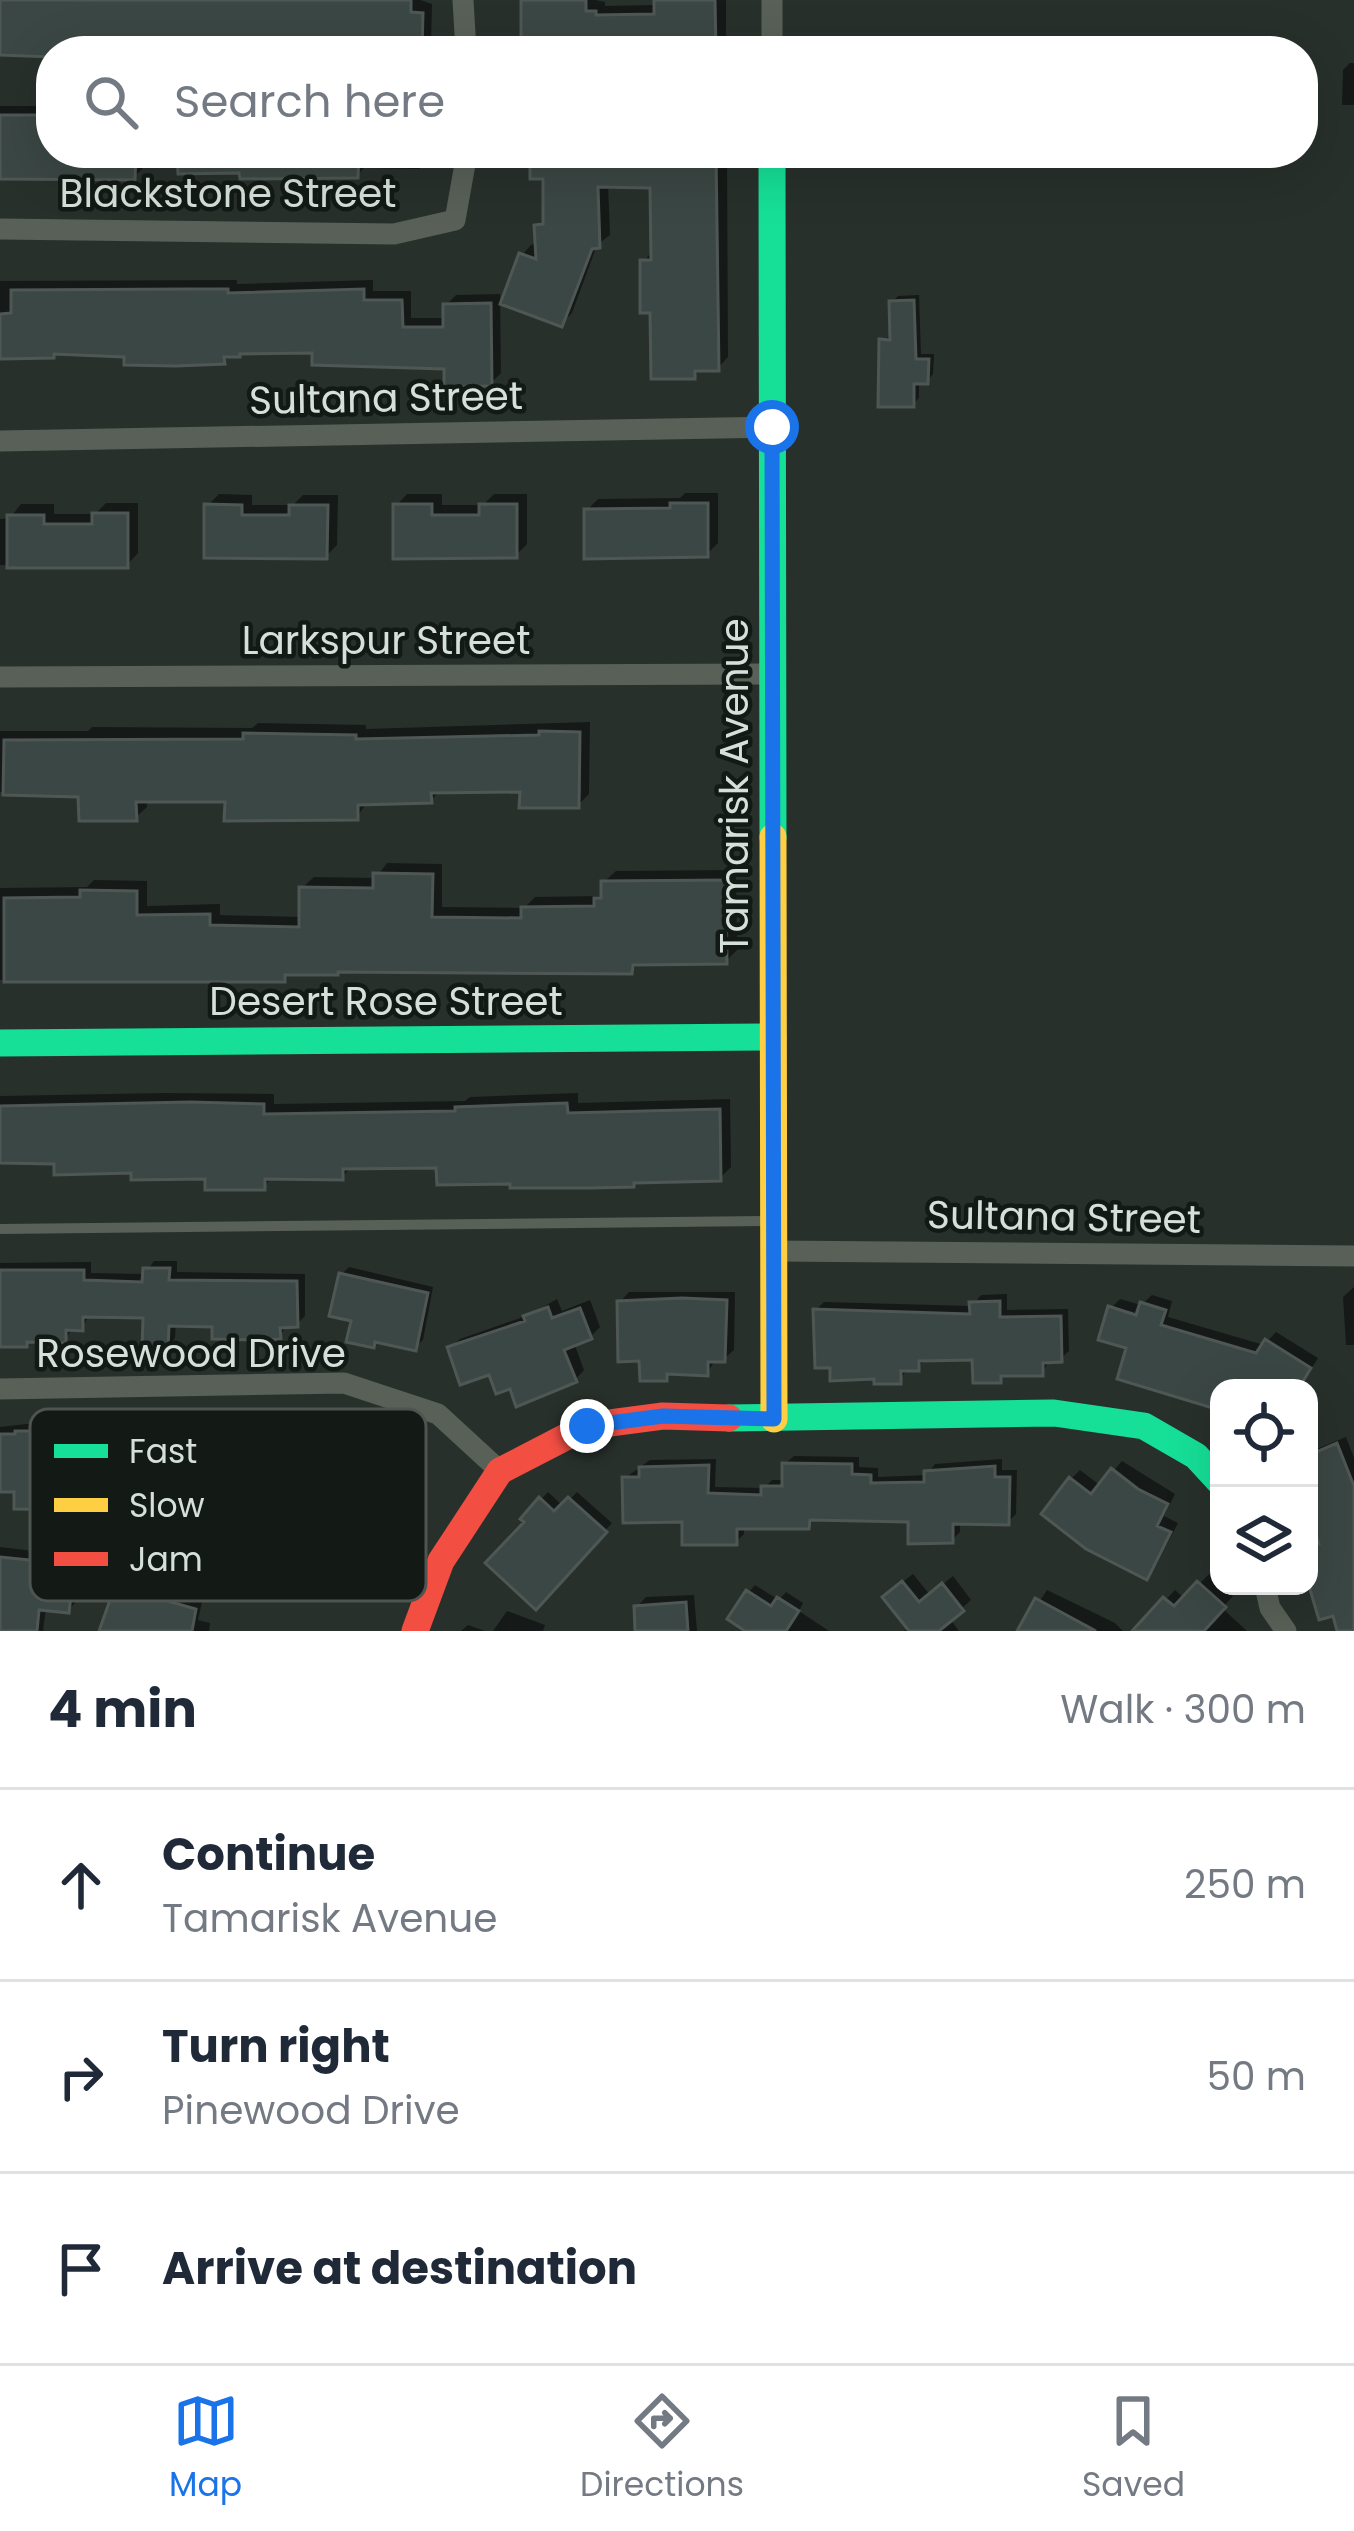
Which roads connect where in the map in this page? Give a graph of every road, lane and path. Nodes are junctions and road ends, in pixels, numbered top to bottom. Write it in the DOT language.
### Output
graph roads {
  1 [pos="463,0"];
  2 [pos="772,0"];
  3 [pos="465,36"];
  4 [pos="772,36"];
  5 [pos="464,168"];
  6 [pos="772,168"];
  7 [pos="0,229"];
  8 [pos="772,427"];
  9 [pos="0,441"];
  10 [pos="772,674"];
  11 [pos="0,677"];
  12 [pos="773,1037"];
  13 [pos="0,1043"];
  14 [pos="773,1221"];
  15 [pos="0,1229"];
  16 [pos="773,1250"];
  17 [pos="1354,1256"];
  18 [pos="0,1389"];
  19 [pos="423,1409"];
  20 [pos="426,1410"];
  21 [pos="774,1419"];
  22 [pos="500,1471"];
  23 [pos="1210,1471"];
  24 [pos="1266,1595"];
  25 [pos="415,1631"];
  26 [pos="1286,1631"];
  1 -- 3 [label="street"];
  2 -- 4 [label="street"];
  5 -- 7 [label="street, Blackstone Street"];
  6 -- 8 [label="street, Tamarisk Avenue"];
  8 -- 9 [label="street, Sultana Street"];
  8 -- 10 [label="street, Tamarisk Avenue"];
  10 -- 11 [label="street, Larkspur Street"];
  10 -- 12 [label="street, Tamarisk Avenue"];
  12 -- 13 [label="street, Desert Rose Street"];
  12 -- 14 [label="street, Tamarisk Avenue"];
  14 -- 15 [label="lane"];
  14 -- 16 [label="street, Tamarisk Avenue"];
  16 -- 17 [label="street, Sultana Street"];
  16 -- 21 [label="street, Tamarisk Avenue"];
  18 -- 19 [label="street, Rosewood Drive"];
  20 -- 22 [label="street, Rosewood Drive"];
  21 -- 22 [label="street"];
  21 -- 23 [label="street"];
  22 -- 25 [label="street"];
  24 -- 26 [label="street"];
}
